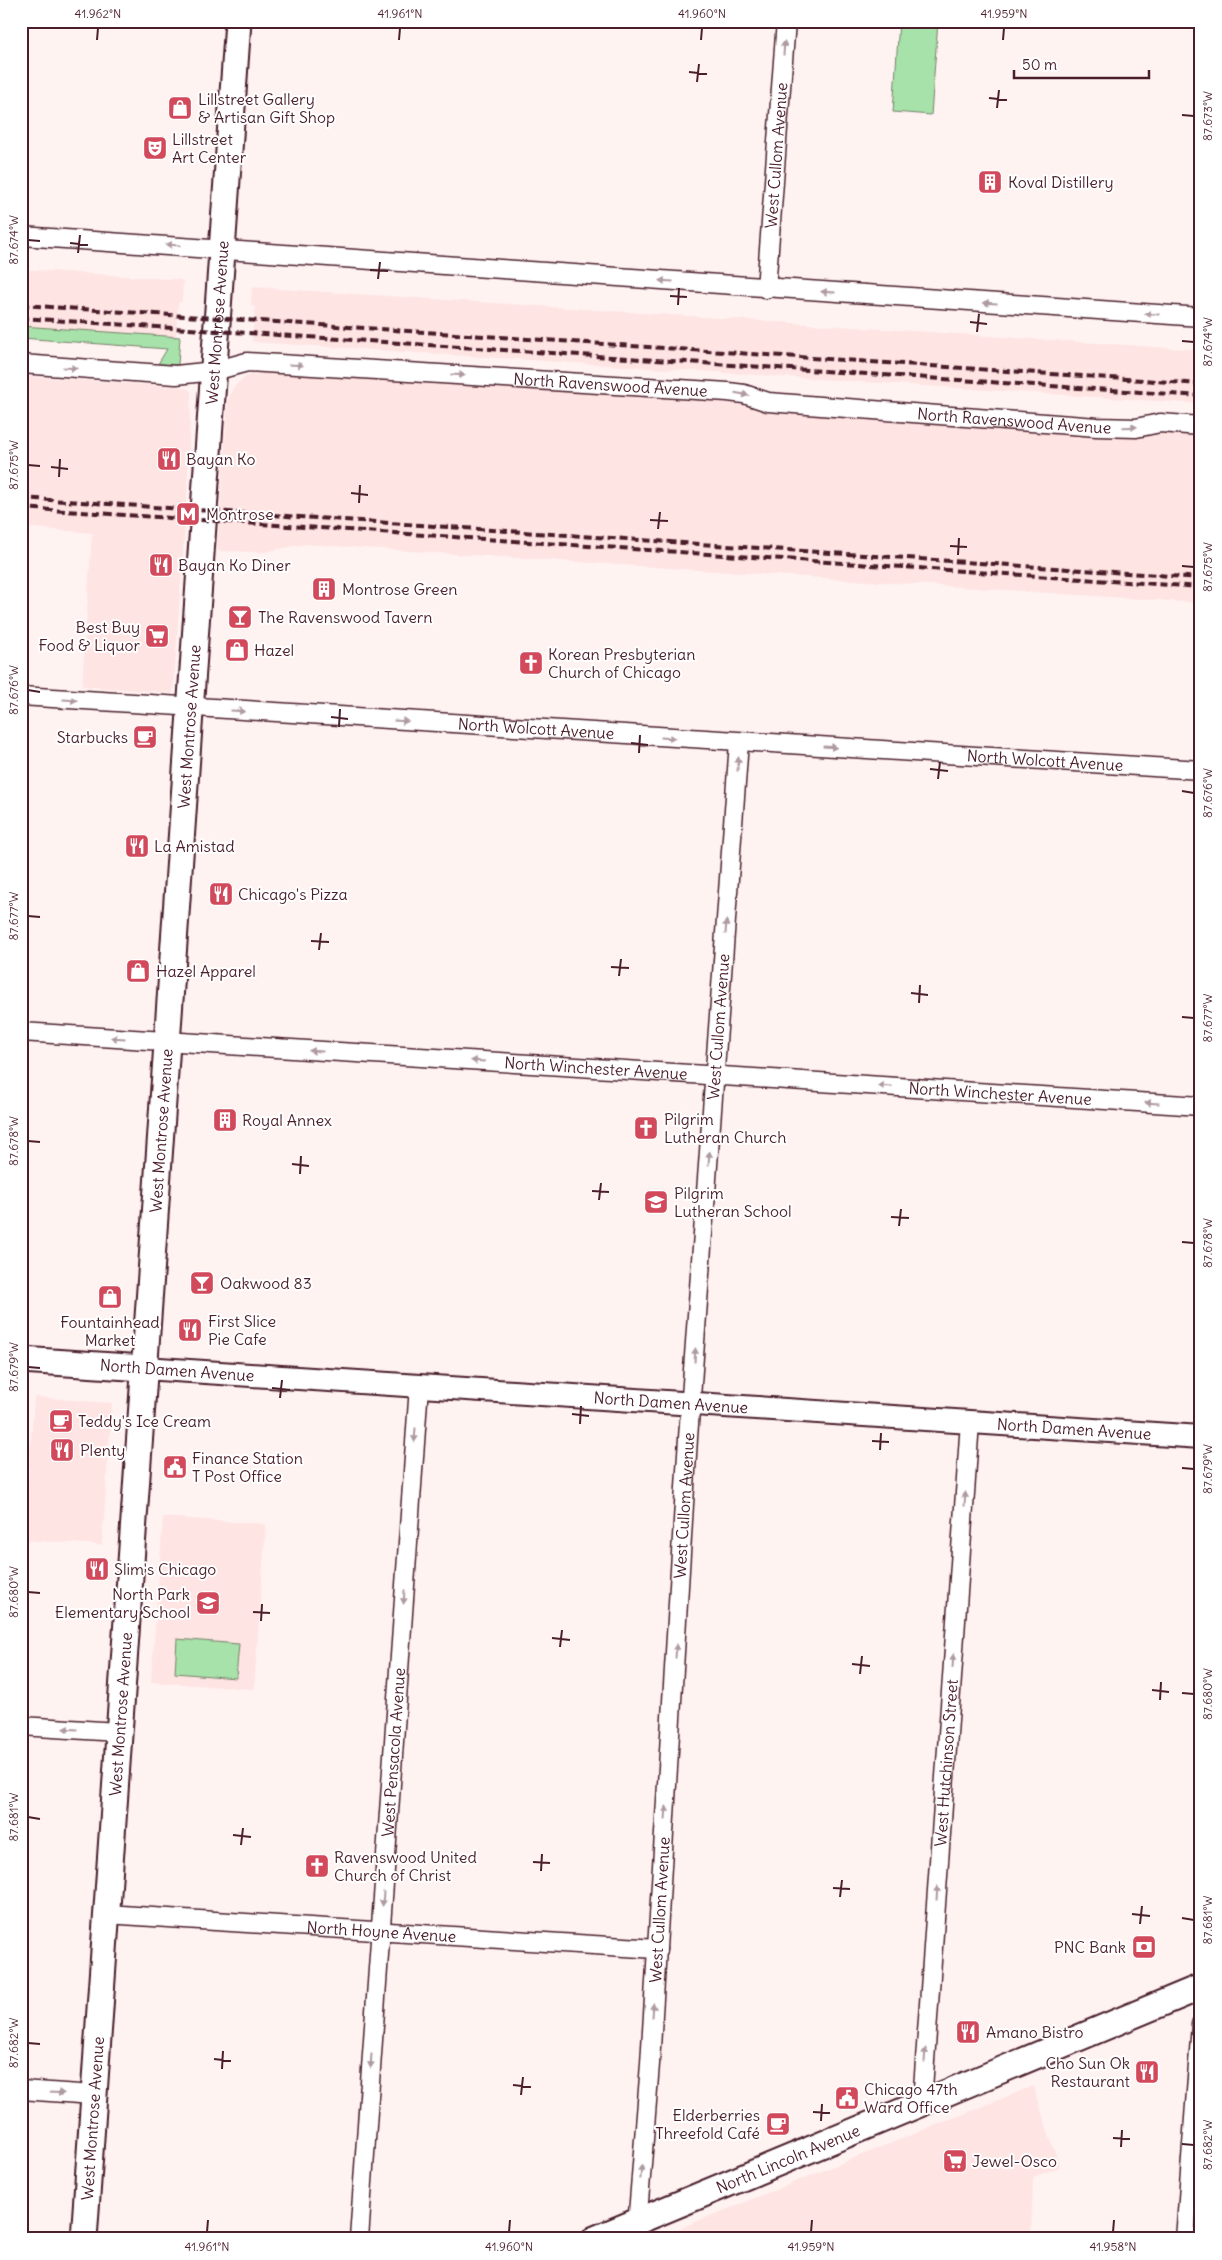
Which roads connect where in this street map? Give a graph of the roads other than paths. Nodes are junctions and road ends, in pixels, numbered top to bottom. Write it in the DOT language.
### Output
graph roads {
  1 [pos="238,21"];
  2 [pos="786,21"];
  3 [pos="21,236"];
  4 [pos="222,249"];
  5 [pos="766,289"];
  6 [pos="1201,317"];
  7 [pos="21,364"];
  8 [pos="214,371"];
  9 [pos="1201,426"];
  10 [pos="21,696"];
  11 [pos="190,708"];
  12 [pos="739,742"];
  13 [pos="1201,770"];
  14 [pos="21,1032"];
  15 [pos="167,1041"];
  16 [pos="715,1075"];
  17 [pos="1201,1106"];
  18 [pos="21,1360"];
  19 [pos="144,1368"];
  20 [pos="419,1386"];
  21 [pos="691,1404"];
  22 [pos="970,1422"];
  23 [pos="1201,1437"];
  24 [pos="21,1726"];
  25 [pos="118,1732"];
  26 [pos="106,1914"];
  27 [pos="380,1932"];
  28 [pos="657,1949"];
  29 [pos="1201,1987"];
  30 [pos="1201,2024"];
  31 [pos="21,2090"];
  32 [pos="94,2095"];
  33 [pos="922,2103"];
  34 [pos="636,2230"];
  35 [pos="84,2239"];
  36 [pos="359,2239"];
  37 [pos="595,2239"];
  38 [pos="1185,2239"];
  1 -- 4 [label="main road, West Montrose Avenue"];
  5 -- 2 [label="street, West Cullom Avenue, one-way"];
  4 -- 3 [label="street, one-way"];
  5 -- 4 [label="street, one-way"];
  4 -- 8 [label="main road, West Montrose Avenue"];
  6 -- 5 [label="street, one-way"];
  7 -- 8 [label="street, North Ravenswood Avenue, one-way"];
  8 -- 9 [label="street, North Ravenswood Avenue, one-way"];
  8 -- 11 [label="main road, West Montrose Avenue"];
  10 -- 11 [label="street, North Wolcott Avenue, one-way"];
  11 -- 12 [label="street, North Wolcott Avenue, one-way"];
  11 -- 15 [label="main road, West Montrose Avenue"];
  12 -- 13 [label="street, North Wolcott Avenue, one-way"];
  16 -- 12 [label="street, West Cullom Avenue, one-way"];
  15 -- 14 [label="street, North Winchester Avenue, one-way"];
  16 -- 15 [label="street, North Winchester Avenue, one-way"];
  15 -- 19 [label="main road, West Montrose Avenue"];
  17 -- 16 [label="street, North Winchester Avenue, one-way"];
  21 -- 16 [label="street, West Cullom Avenue, one-way"];
  18 -- 19 [label="main road, North Damen Avenue"];
  19 -- 20 [label="street, North Damen Avenue"];
  19 -- 25 [label="main road, West Montrose Avenue"];
  20 -- 21 [label="street, North Damen Avenue"];
  20 -- 27 [label="street, West Pensacola Avenue, one-way"];
  21 -- 22 [label="street, North Damen Avenue"];
  28 -- 21 [label="street, West Cullom Avenue, one-way"];
  22 -- 23 [label="street, North Damen Avenue"];
  33 -- 22 [label="street, West Hutchinson Street, one-way"];
  25 -- 24 [label="street, one-way"];
  25 -- 26 [label="main road, West Montrose Avenue"];
  26 -- 27 [label="street, North Hoyne Avenue"];
  26 -- 32 [label="main road, West Montrose Avenue"];
  27 -- 28 [label="street, North Hoyne Avenue"];
  27 -- 36 [label="street, West Pensacola Avenue, one-way"];
  34 -- 28 [label="street, West Cullom Avenue, one-way"];
  29 -- 33 [label="main road, North Lincoln Avenue"];
  30 -- 38 [label="street"];
  31 -- 32 [label="street, one-way"];
  32 -- 35 [label="main road, West Montrose Avenue"];
  33 -- 34 [label="main road, North Lincoln Avenue"];
  34 -- 37 [label="main road, North Lincoln Avenue"];
}
